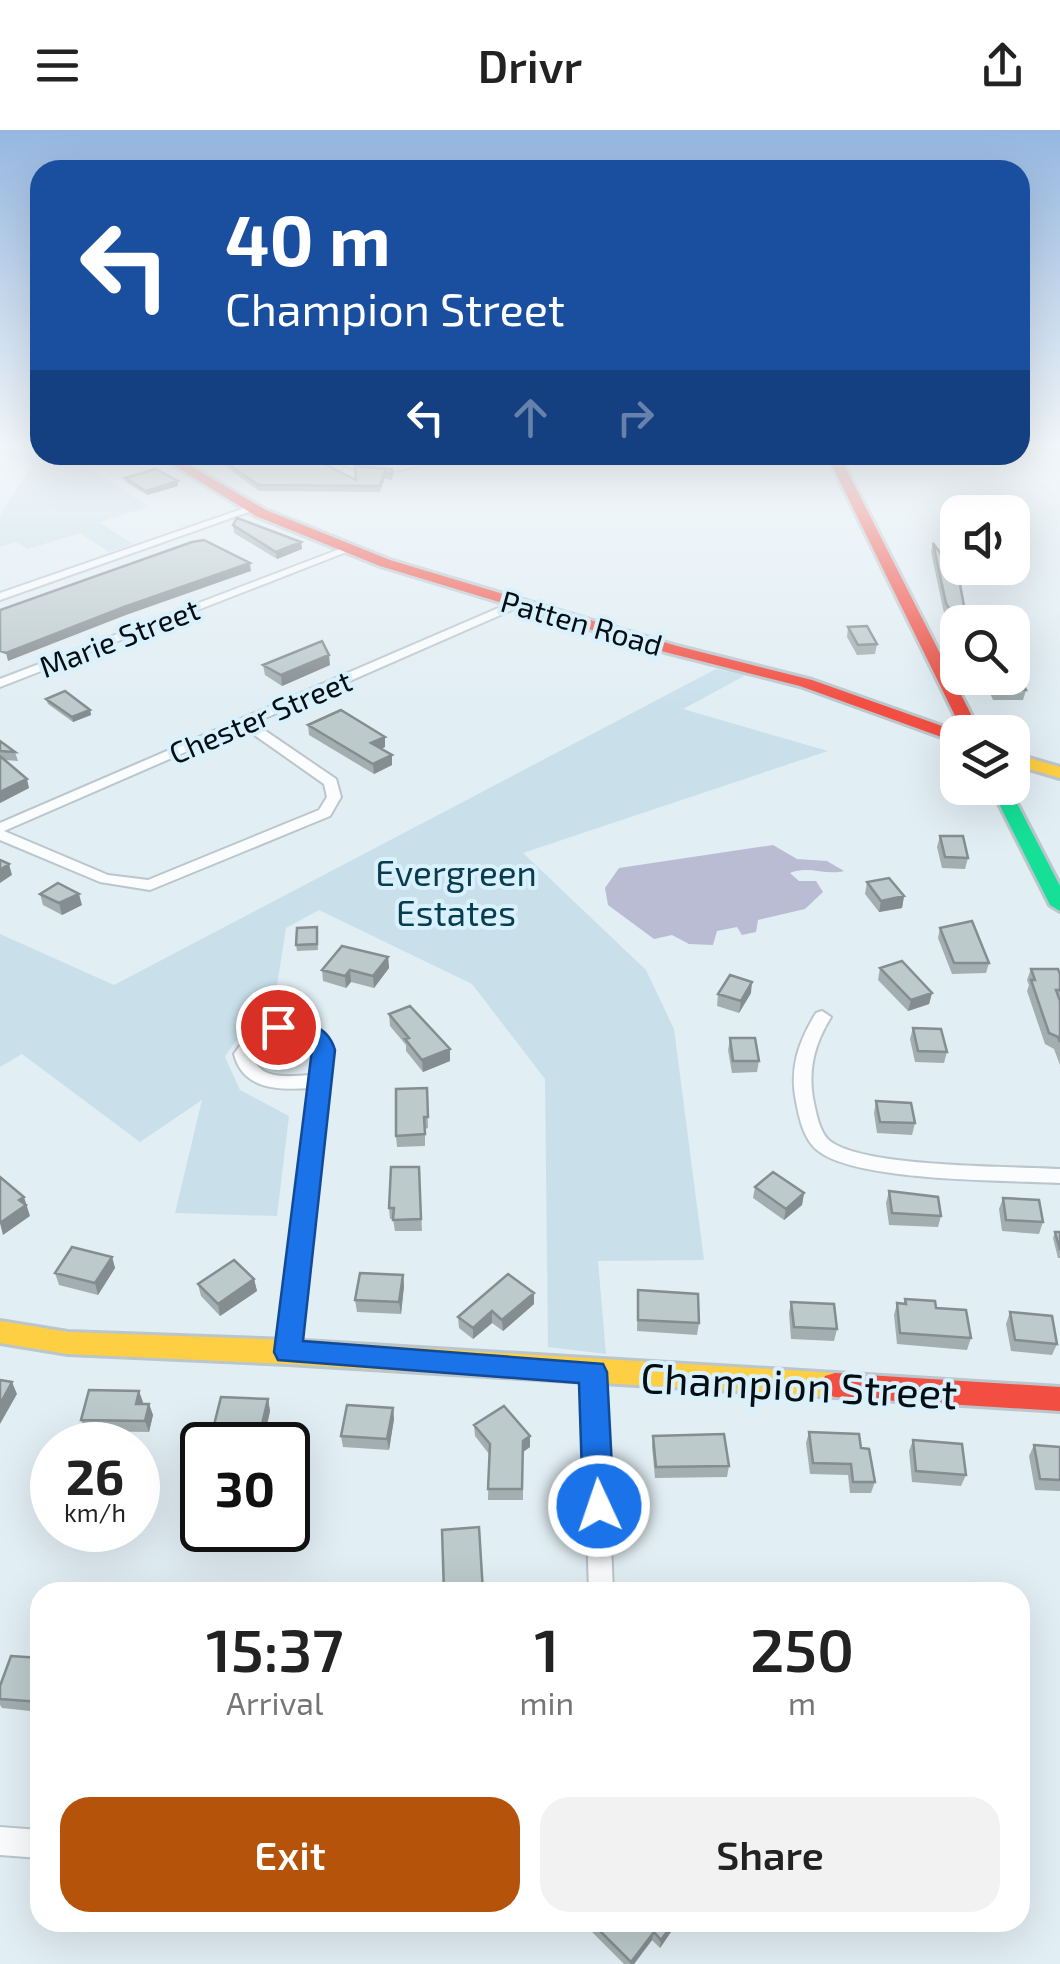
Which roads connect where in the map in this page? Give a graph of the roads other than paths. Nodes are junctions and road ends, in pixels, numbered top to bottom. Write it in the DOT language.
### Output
graph roads {
  1 [pos="184,533"];
  2 [pos="309,533"];
  3 [pos="874,533"];
  4 [pos="349,549"];
  5 [pos="0,597"];
  6 [pos="518,603"];
  7 [pos="0,683"];
  8 [pos="964,715"];
  9 [pos="244,722"];
  10 [pos="940,731"];
  11 [pos="1030,764"];
  12 [pos="1060,773"];
  13 [pos="1009,805"];
  14 [pos="0,828"];
  15 [pos="0,836"];
  16 [pos="1060,905"];
  17 [pos="822,1017"];
  18 [pos="320,1081"];
  19 [pos="1060,1176"];
  20 [pos="0,1332"];
  21 [pos="288,1352"];
  22 [pos="592,1372"];
  23 [pos="1060,1398"];
  24 [pos="602,1582"];
  25 [pos="0,1841"];
  26 [pos="30,1843"];
  1 -- 5 [label="street"];
  2 -- 4 [label="street, Patten Road"];
  3 -- 8 [label="street"];
  4 -- 6 [label="street, Patten Road"];
  4 -- 7 [label="street, Marie Street"];
  6 -- 9 [label="street, Chester Street"];
  6 -- 10 [label="street, Patten Road"];
  9 -- 14 [label="street, Chester Street"];
  9 -- 15 [label="street"];
  11 -- 12 [label="street"];
  13 -- 16 [label="street"];
  17 -- 19 [label="street"];
  18 -- 21 [label="street"];
  20 -- 21 [label="street, Champion Street"];
  21 -- 22 [label="street, Champion Street"];
  22 -- 23 [label="street, Champion Street"];
  22 -- 24 [label="street"];
  25 -- 26 [label="street"];
}
